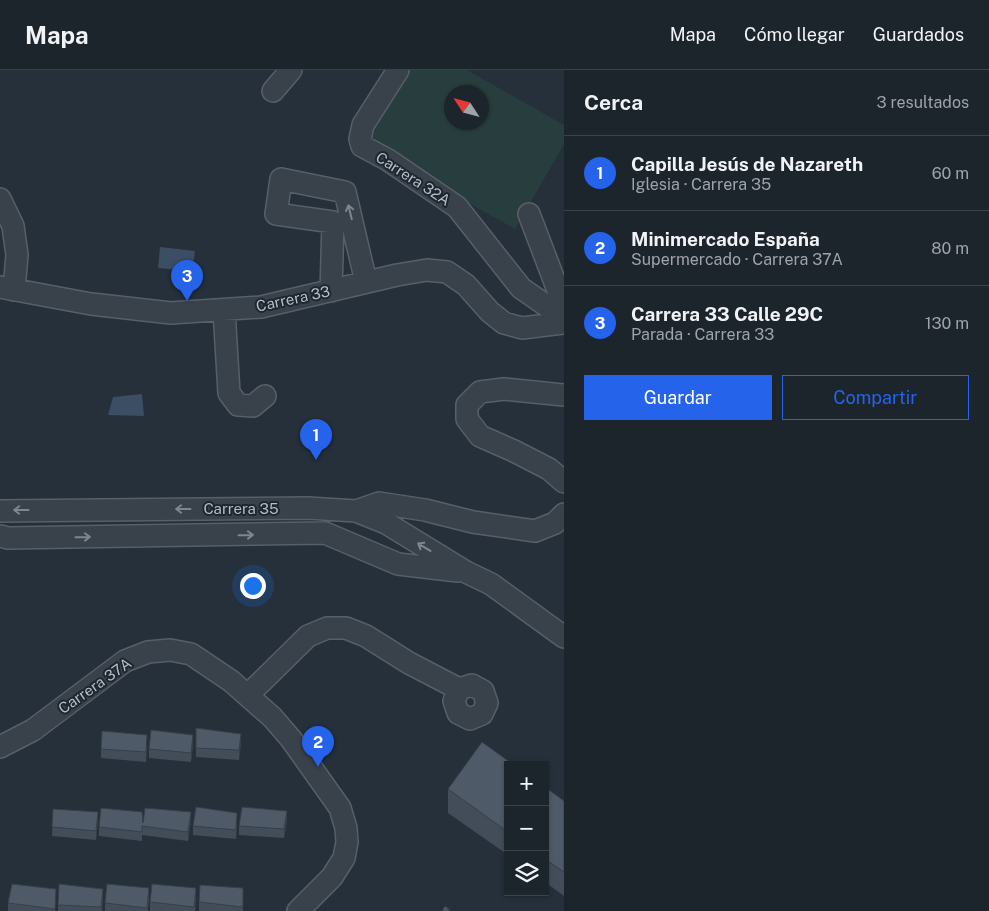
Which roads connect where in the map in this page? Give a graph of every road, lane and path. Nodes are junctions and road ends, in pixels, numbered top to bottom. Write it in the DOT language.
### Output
graph roads {
  1 [pos="291,70"];
  2 [pos="398,70"];
  3 [pos="273,91"];
  4 [pos="0,199"];
  5 [pos="529,214"];
  6 [pos="361,259"];
  7 [pos="332,263"];
  8 [pos="366,282"];
  9 [pos="7,288"];
  10 [pos="331,291"];
  11 [pos="564,306"];
  12 [pos="224,310"];
  13 [pos="564,318"];
  14 [pos="564,323"];
  15 [pos="564,395"];
  16 [pos="265,396"];
  17 [pos="564,482"];
  18 [pos="0,511"];
  19 [pos="356,511"];
  20 [pos="564,514"];
  21 [pos="0,536"];
  22 [pos="466,572"];
  23 [pos="564,637"];
  24 [pos="459,689"];
  25 [pos="248,694"];
  26 [pos="5,740"];
  27 [pos="298,911"];
  1 -- 3 [label="street"];
  2 -- 13 [label="street, Carrera 32A"];
  4 -- 9 [label="street"];
  5 -- 11 [label="street"];
  6 -- 7 [label="street"];
  6 -- 7 [label="street, one-way"];
  6 -- 8 [label="street"];
  7 -- 10 [label="street"];
  8 -- 10 [label="street, Carrera 33"];
  8 -- 14 [label="street, Carrera 33"];
  9 -- 12 [label="street, Carrera 33"];
  10 -- 12 [label="street, Carrera 33"];
  12 -- 16 [label="street"];
  15 -- 17 [label="street"];
  19 -- 18 [label="street, Carrera 35, one-way"];
  19 -- 20 [label="street"];
  22 -- 19 [label="street, Carrera 35, one-way"];
  21 -- 22 [label="street, Carrera 35, one-way"];
  22 -- 23 [label="street, Carrera 35"];
  24 -- 25 [label="street"];
  25 -- 26 [label="street, Carrera 37A"];
  25 -- 27 [label="street, Carrera 37A"];
}
